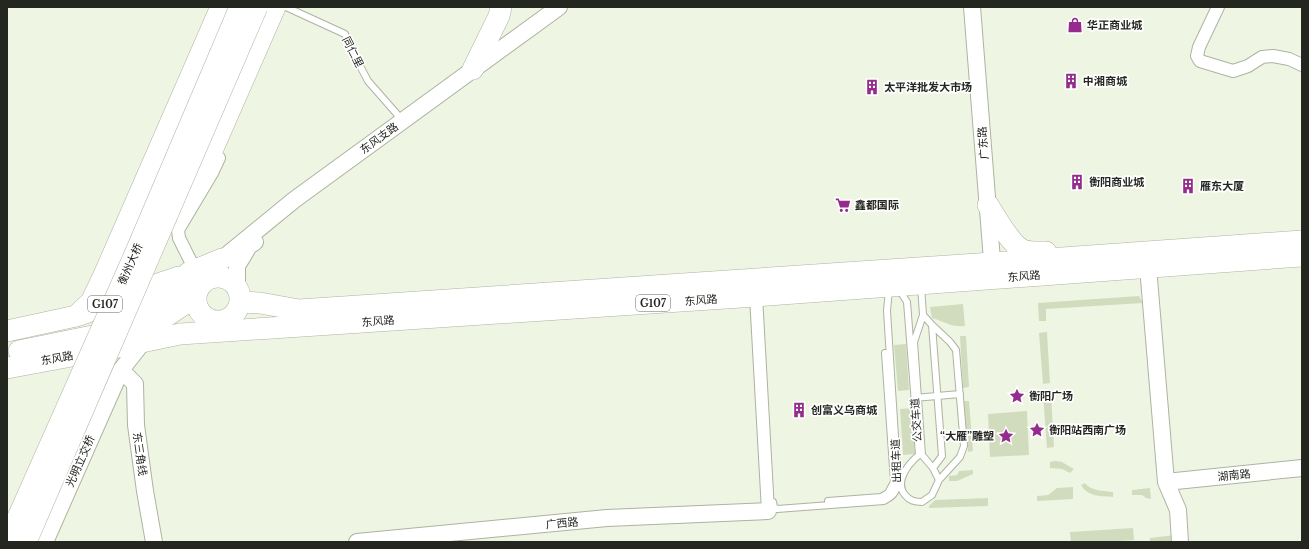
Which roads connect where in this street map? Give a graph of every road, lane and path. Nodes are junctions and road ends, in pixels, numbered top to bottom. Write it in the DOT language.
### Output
graph roads {
  1 [pos="215,7"];
  2 [pos="221,7"];
  3 [pos="240,7"];
  4 [pos="257,7"];
  5 [pos="276,7"];
  6 [pos="280,7"];
  7 [pos="286,7"];
  8 [pos="502,7"];
  9 [pos="559,7"];
  10 [pos="569,7"];
  11 [pos="972,7"];
  12 [pos="1218,7"];
  13 [pos="1302,65"];
  14 [pos="474,69"];
  15 [pos="403,121"];
  16 [pos="988,204"];
  17 [pos="156,241"];
  18 [pos="1302,241"];
  19 [pos="1302,256"];
  20 [pos="1149,260"];
  21 [pos="110,261"];
  22 [pos="230,263"];
  23 [pos="993,271"];
  24 [pos="196,283"];
  25 [pos="921,285"];
  26 [pos="889,286"];
  27 [pos="239,295"];
  28 [pos="756,296"];
  29 [pos="260,303"];
  30 [pos="76,316"];
  31 [pos="923,316"];
  32 [pos="215,321"];
  33 [pos="932,325"];
  34 [pos="236,331"];
  35 [pos="7,332"];
  36 [pos="180,334"];
  37 [pos="143,342"];
  38 [pos="7,344"];
  39 [pos="7,353"];
  40 [pos="7,368"];
  41 [pos="119,376"];
  42 [pos="960,394"];
  43 [pos="938,396"];
  44 [pos="916,398"];
  45 [pos="933,468"];
  46 [pos="1302,468"];
  47 [pos="939,480"];
  48 [pos="1166,482"];
  49 [pos="773,508"];
  50 [pos="7,542"];
  51 [pos="26,542"];
  52 [pos="45,542"];
  53 [pos="154,542"];
  54 [pos="356,542"];
  55 [pos="1180,542"];
  1 -- 21 [label="street"];
  2 -- 21 [label="highway"];
  3 -- 50 [label="highway, 衡州大桥, bridge"];
  4 -- 17 [label="highway, 衡州大桥, bridge"];
  5 -- 17 [label="highway, bridge"];
  6 -- 24 [label="street"];
  7 -- 15 [label="lane, 同仁里"];
  8 -- 14 [label="highway"];
  9 -- 14 [label="street, 东风支路"];
  10 -- 22 [label="street, 东风支路"];
  11 -- 16 [label="street, 广东路"];
  12 -- 13 [label="street"];
  14 -- 15 [label="street, 东风支路"];
  15 -- 22 [label="street, 东风支路"];
  16 -- 20 [label="highway"];
  16 -- 23 [label="street, 广东路"];
  17 -- 51 [label="highway, 衡州大桥, bridge"];
  18 -- 20 [label="highway, 东风路 / G107"];
  19 -- 20 [label="highway, 东风路 / G107"];
  20 -- 23 [label="highway, 东风路 / G107"];
  20 -- 48 [label="street"];
  21 -- 30 [label="highway"];
  22 -- 24 [label="highway"];
  22 -- 27 [label="street"];
  22 -- 29 [label="highway"];
  23 -- 25 [label="highway, 东风路 / G107"];
  23 -- 29 [label="highway, 东风路 / G107"];
  24 -- 27 [label="highway, G107"];
  24 -- 30 [label="highway, G107"];
  24 -- 32 [label="highway, G107"];
  24 -- 38 [label="highway"];
  24 -- 39 [label="highway, 东风路 / G107"];
  25 -- 26 [label="highway, 东风路 / G107"];
  25 -- 31 [label="lane"];
  26 -- 28 [label="highway, 东风路 / G107"];
  26 -- 44 [label="lane, 公交车道"];
  26 -- 49 [label="lane, 出租车道"];
  27 -- 29 [label="highway, 东风路 / G107"];
  27 -- 32 [label="highway, G107"];
  28 -- 34 [label="highway, 东风路 / G107"];
  28 -- 49 [label="street"];
  30 -- 35 [label="highway, G107"];
  31 -- 33 [label="lane, 公交车道"];
  31 -- 44 [label="lane"];
  32 -- 34 [label="highway, G107"];
  32 -- 36 [label="highway, G107"];
  33 -- 42 [label="lane, 公交车道"];
  33 -- 43 [label="lane"];
  34 -- 36 [label="highway, 东风路 / G107"];
  36 -- 37 [label="highway, 东风路 / G107"];
  37 -- 40 [label="highway, 东风路 / G107"];
  37 -- 41 [label="street, 光明立交桥"];
  41 -- 52 [label="street, 光明立交桥"];
  41 -- 53 [label="street, 东三角线"];
  42 -- 43 [label="lane"];
  42 -- 47 [label="lane, 公交车道"];
  43 -- 44 [label="lane"];
  43 -- 45 [label="lane"];
  44 -- 45 [label="lane"];
  44 -- 47 [label="lane, 公交车道"];
  45 -- 47 [label="lane"];
  46 -- 48 [label="street, 湖南路"];
  48 -- 55 [label="street"];
  49 -- 54 [label="street, 广西路"];
}
